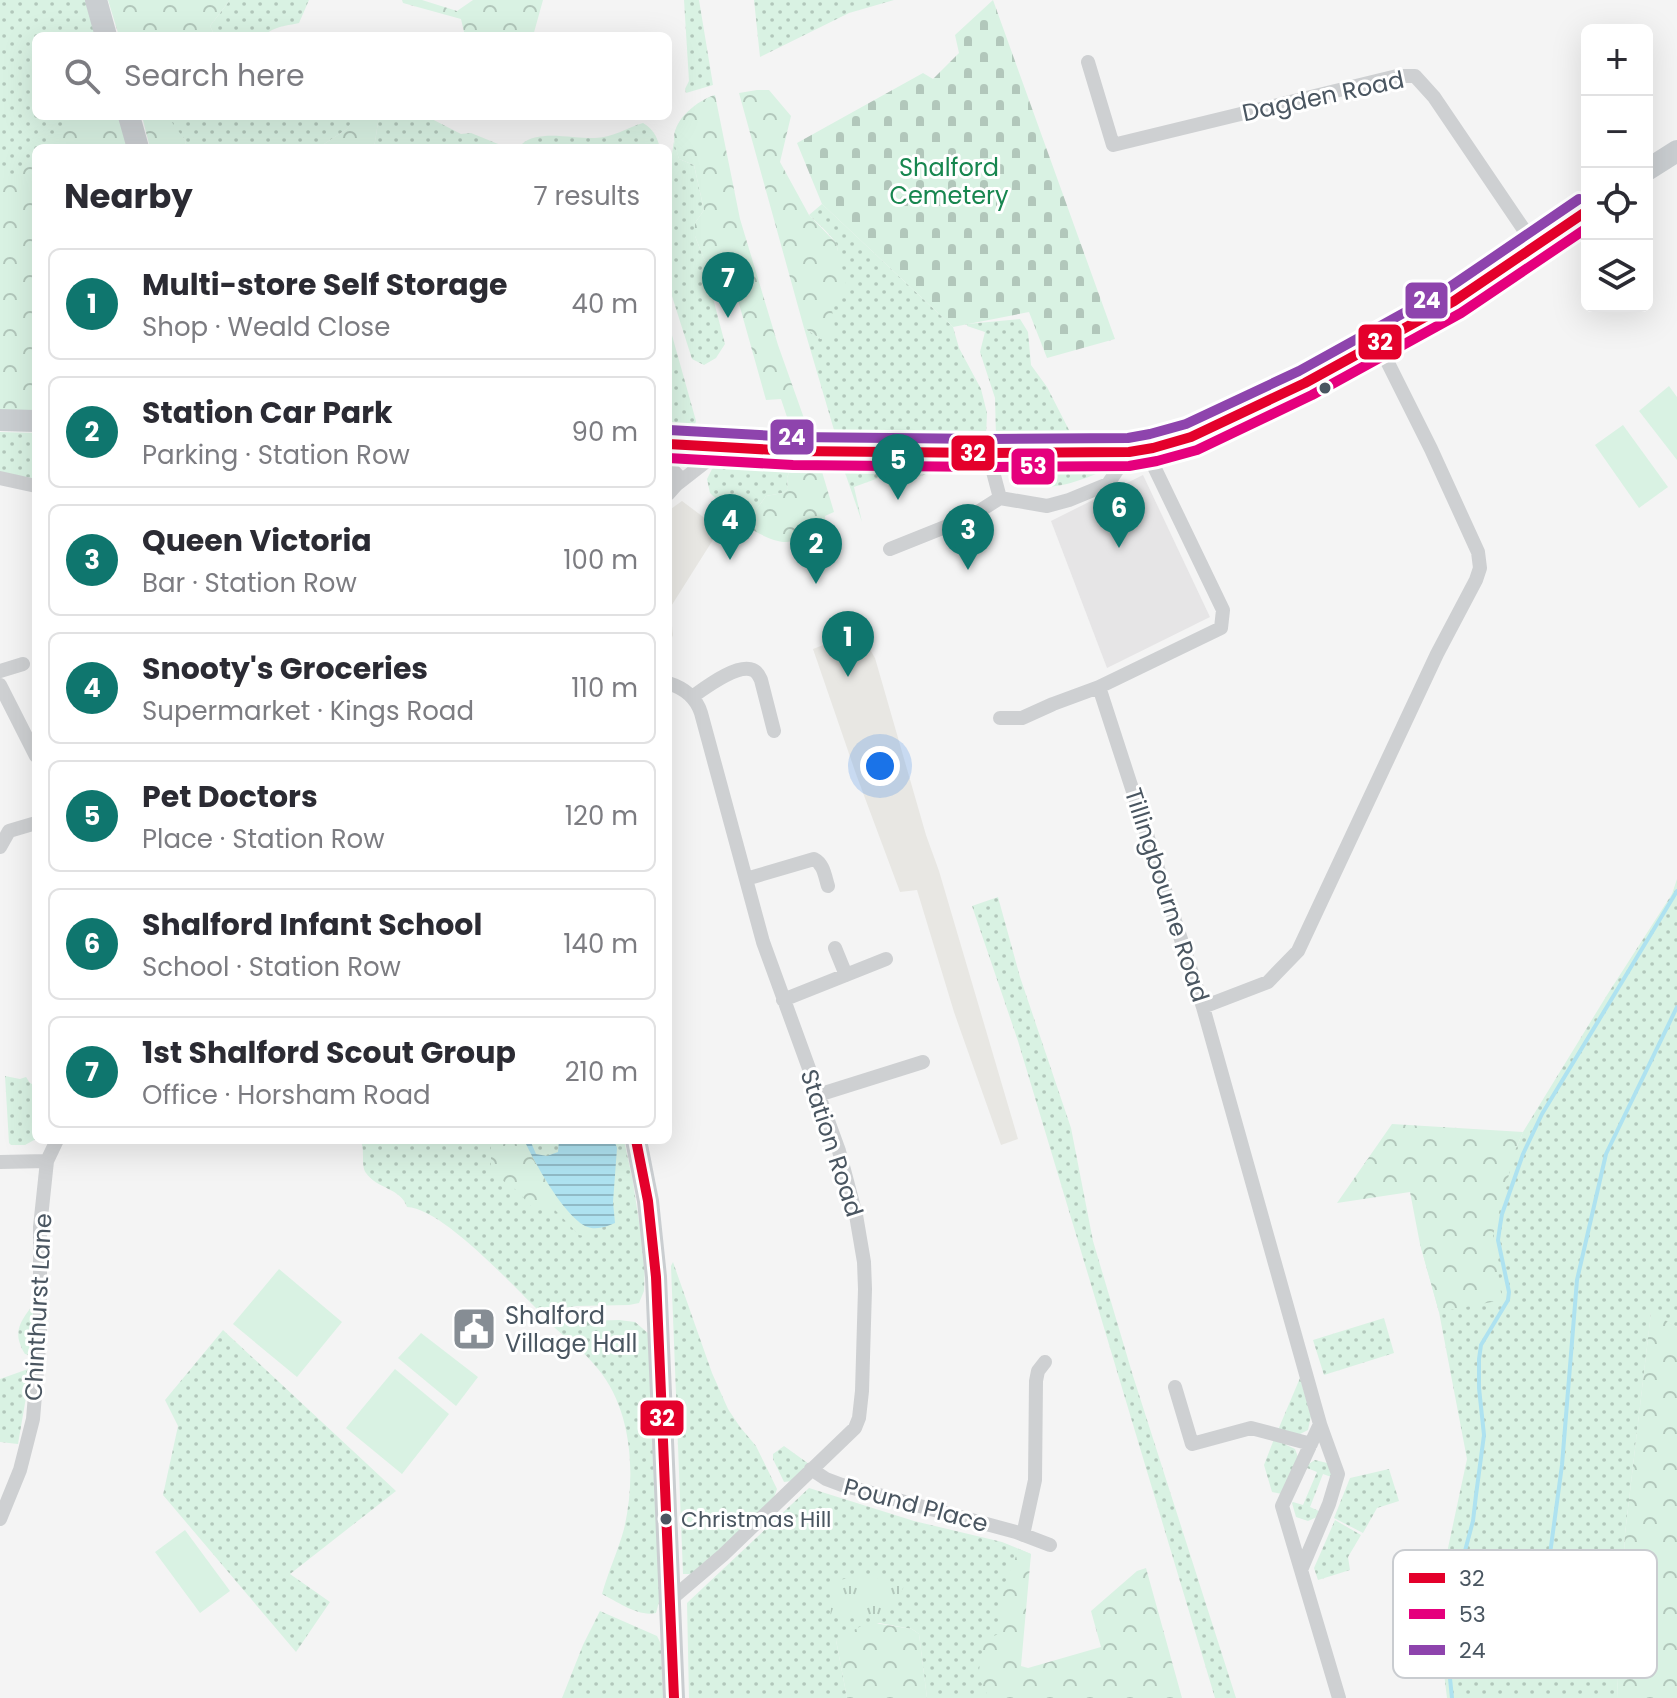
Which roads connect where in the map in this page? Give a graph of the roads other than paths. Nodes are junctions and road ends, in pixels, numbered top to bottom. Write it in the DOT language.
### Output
graph roads {
  1 [pos="96,0"];
  2 [pos="105,32"];
  3 [pos="1088,62"];
  4 [pos="130,120"];
  5 [pos="137,144"];
  6 [pos="1677,151"];
  7 [pos="1650,168"];
  8 [pos="1581,215"];
  9 [pos="1535,246"];
  10 [pos="1378,343"];
  11 [pos="0,420"];
  12 [pos="32,421"];
  13 [pos="672,444"];
  14 [pos="726,446"];
  15 [pos="1138,451"];
  16 [pos="988,453"];
  17 [pos="672,469"];
  18 [pos="0,478"];
  19 [pos="682,480"];
  20 [pos="32,485"];
  21 [pos="672,490"];
  22 [pos="1000,498"];
  23 [pos="890,549"];
  24 [pos="23,664"];
  25 [pos="0,671"];
  26 [pos="672,684"];
  27 [pos="0,685"];
  28 [pos="1099,687"];
  29 [pos="692,697"];
  30 [pos="1000,718"];
  31 [pos="774,731"];
  32 [pos="32,748"];
  33 [pos="32,824"];
  34 [pos="0,847"];
  35 [pos="746,879"];
  36 [pos="828,886"];
  37 [pos="835,948"];
  38 [pos="886,959"];
  39 [pos="846,975"];
  40 [pos="783,1000"];
  41 [pos="1203,1007"];
  42 [pos="923,1062"];
  43 [pos="818,1095"];
  44 [pos="55,1144"];
  45 [pos="637,1144"];
  46 [pos="47,1161"];
  47 [pos="0,1162"];
  48 [pos="1045,1362"];
  49 [pos="1175,1387"];
  50 [pos="1320,1424"];
  51 [pos="1311,1444"];
  52 [pos="811,1469"];
  53 [pos="0,1519"];
  54 [pos="1023,1535"];
  55 [pos="1050,1545"];
  56 [pos="1301,1570"];
  57 [pos="669,1601"];
  58 [pos="674,1698"];
  59 [pos="1339,1698"];
  1 -- 2 [label="main road"];
  3 -- 9 [label="street, Dagden Road"];
  4 -- 5 [label="main road"];
  6 -- 7 [label="main road"];
  8 -- 9 [label="main road"];
  9 -- 10 [label="main road"];
  10 -- 15 [label="main road"];
  10 -- 41 [label="street"];
  11 -- 12 [label="main road"];
  13 -- 14 [label="main road"];
  14 -- 16 [label="main road"];
  14 -- 19 [label="street"];
  15 -- 16 [label="main road"];
  15 -- 22 [label="street"];
  15 -- 28 [label="street"];
  16 -- 22 [label="street"];
  17 -- 19 [label="street"];
  18 -- 20 [label="street"];
  19 -- 21 [label="street"];
  22 -- 23 [label="street"];
  24 -- 25 [label="street"];
  26 -- 29 [label="street"];
  27 -- 32 [label="street"];
  28 -- 30 [label="street"];
  28 -- 41 [label="street, Tillingbourne Road"];
  29 -- 31 [label="street"];
  29 -- 35 [label="street, Station Road"];
  33 -- 34 [label="street"];
  35 -- 36 [label="street"];
  35 -- 40 [label="street, Station Road"];
  37 -- 39 [label="street"];
  38 -- 39 [label="street"];
  39 -- 40 [label="street"];
  40 -- 43 [label="street, Station Road"];
  41 -- 50 [label="street, Tillingbourne Road"];
  42 -- 43 [label="street"];
  43 -- 52 [label="street, Station Road"];
  44 -- 46 [label="street, Chinthurst Lane"];
  45 -- 57 [label="main road"];
  46 -- 47 [label="street"];
  46 -- 53 [label="street, Chinthurst Lane"];
  48 -- 54 [label="street"];
  49 -- 51 [label="street"];
  50 -- 51 [label="street"];
  50 -- 56 [label="street, Tillingbourne Road"];
  51 -- 56 [label="street"];
  52 -- 54 [label="street, Pound Place"];
  52 -- 57 [label="street, Station Road"];
  54 -- 55 [label="street, Pound Place"];
  56 -- 59 [label="street"];
  57 -- 58 [label="main road"];
}
